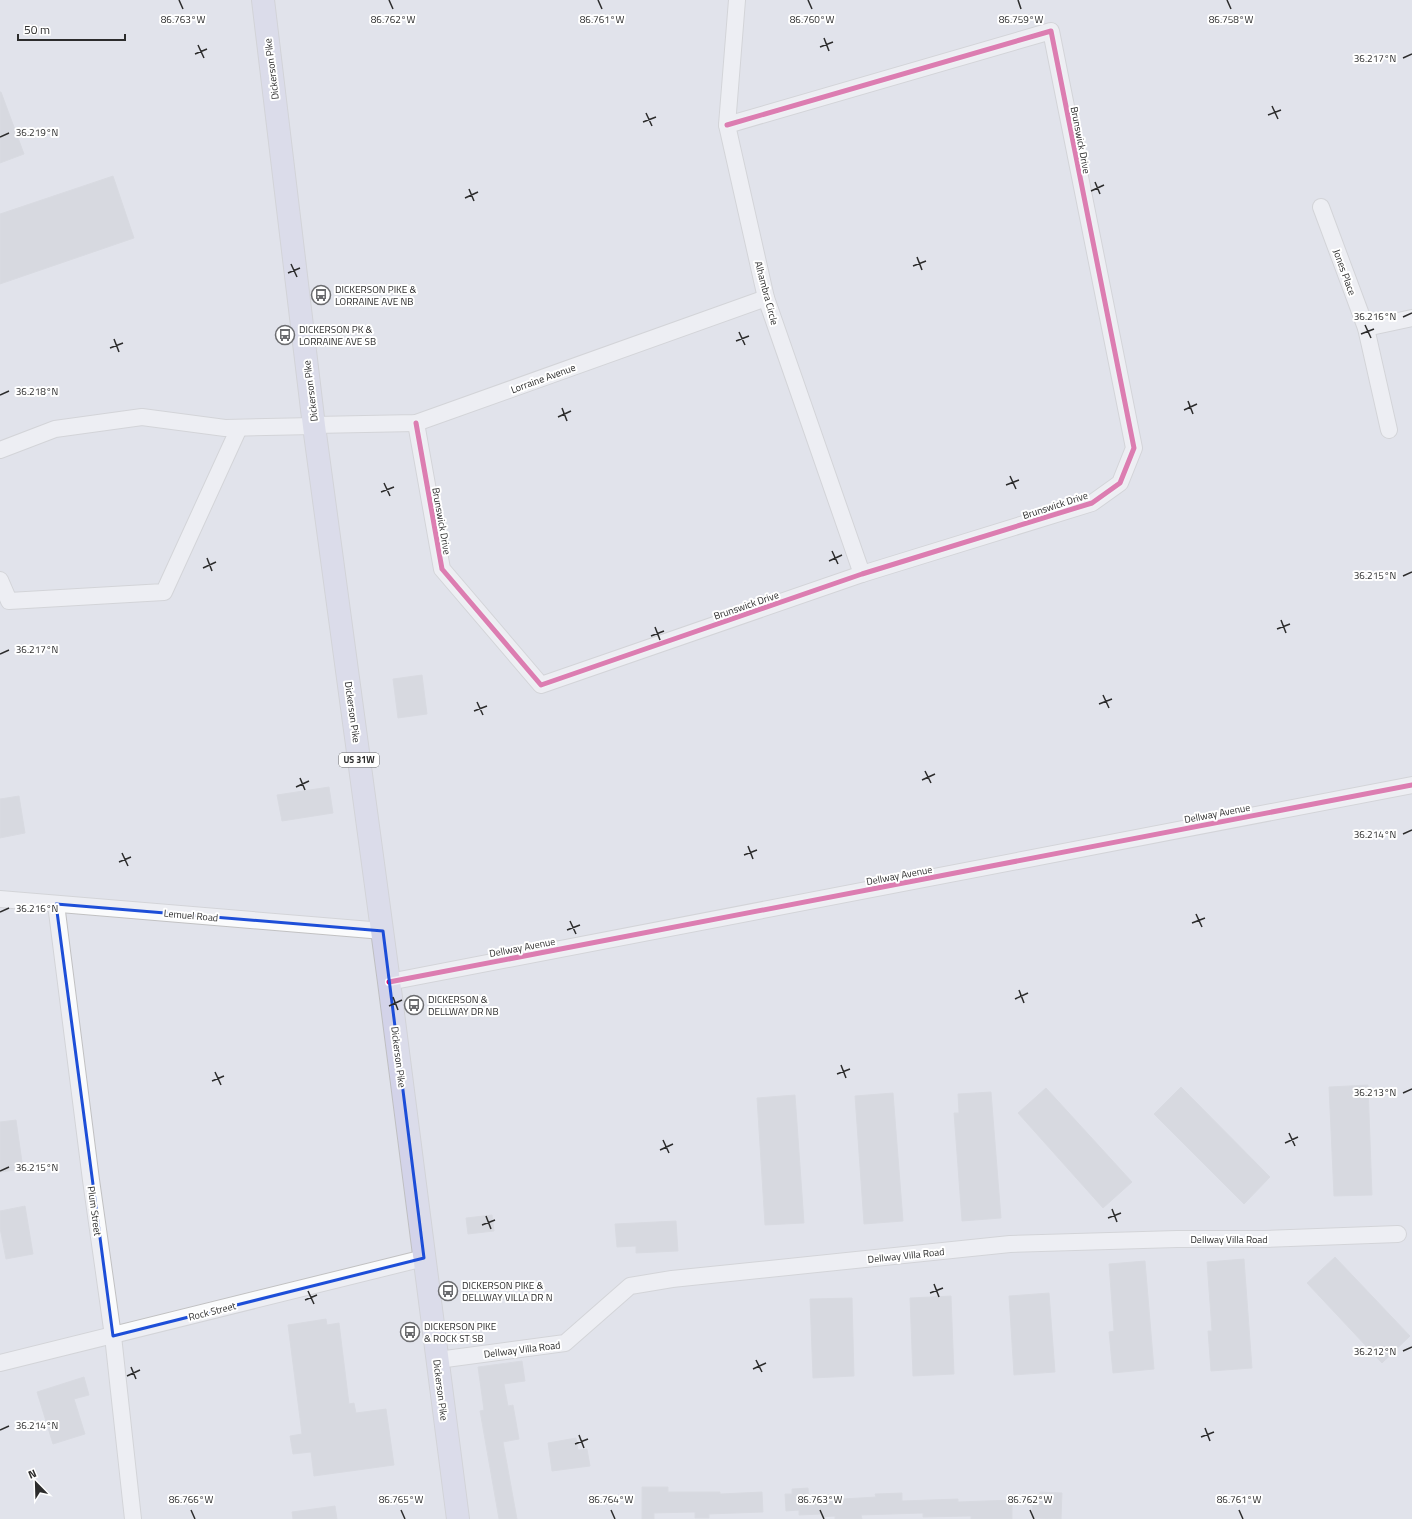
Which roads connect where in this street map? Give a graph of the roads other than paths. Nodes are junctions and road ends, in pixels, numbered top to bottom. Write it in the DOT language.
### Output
graph roads {
  1 [pos="263,0"];
  2 [pos="737,0"];
  3 [pos="727,125"];
  4 [pos="1321,207"];
  5 [pos="766,298"];
  6 [pos="1412,318"];
  7 [pos="1366,328"];
  8 [pos="416,423"];
  9 [pos="314,425"];
  10 [pos="239,428"];
  11 [pos="1389,430"];
  12 [pos="0,450"];
  13 [pos="862,574"];
  14 [pos="0,580"];
  15 [pos="1412,785"];
  16 [pos="0,899"];
  17 [pos="56,904"];
  18 [pos="383,931"];
  19 [pos="390,982"];
  20 [pos="1398,1234"];
  21 [pos="424,1258"];
  22 [pos="113,1336"];
  23 [pos="438,1360"];
  24 [pos="0,1363"];
  25 [pos="133,1519"];
  26 [pos="458,1519"];
  1 -- 9 [label="main road, Dickerson Pike / US 31W"];
  2 -- 3 [label="street, Alhambra Circle"];
  3 -- 5 [label="street, Alhambra Circle"];
  3 -- 13 [label="street, Brunswick Drive"];
  4 -- 7 [label="street, Jones Place"];
  5 -- 8 [label="street, Lorraine Avenue"];
  5 -- 13 [label="street, Alhambra Circle"];
  6 -- 7 [label="street"];
  7 -- 11 [label="street, Jones Place"];
  8 -- 9 [label="street, Lorraine Avenue"];
  8 -- 13 [label="street, Brunswick Drive"];
  9 -- 10 [label="street, Lorraine Avenue"];
  9 -- 18 [label="main road, Dickerson Pike / US 31W"];
  10 -- 12 [label="street, Lorraine Avenue"];
  10 -- 14 [label="street"];
  15 -- 19 [label="street, Dellway Avenue"];
  16 -- 17 [label="street, Lemuel Road"];
  17 -- 18 [label="street, Lemuel Road"];
  17 -- 22 [label="street, Plum Street"];
  18 -- 19 [label="main road, Dickerson Pike / US 31W"];
  19 -- 21 [label="main road, Dickerson Pike / US 31W"];
  20 -- 23 [label="street, Dellway Villa Road"];
  21 -- 22 [label="street, Rock Street"];
  21 -- 23 [label="main road, Dickerson Pike / US 31W"];
  22 -- 24 [label="street, Rock Street"];
  22 -- 25 [label="street, Plum Street"];
  23 -- 26 [label="main road, Dickerson Pike / US 31W"];
}
